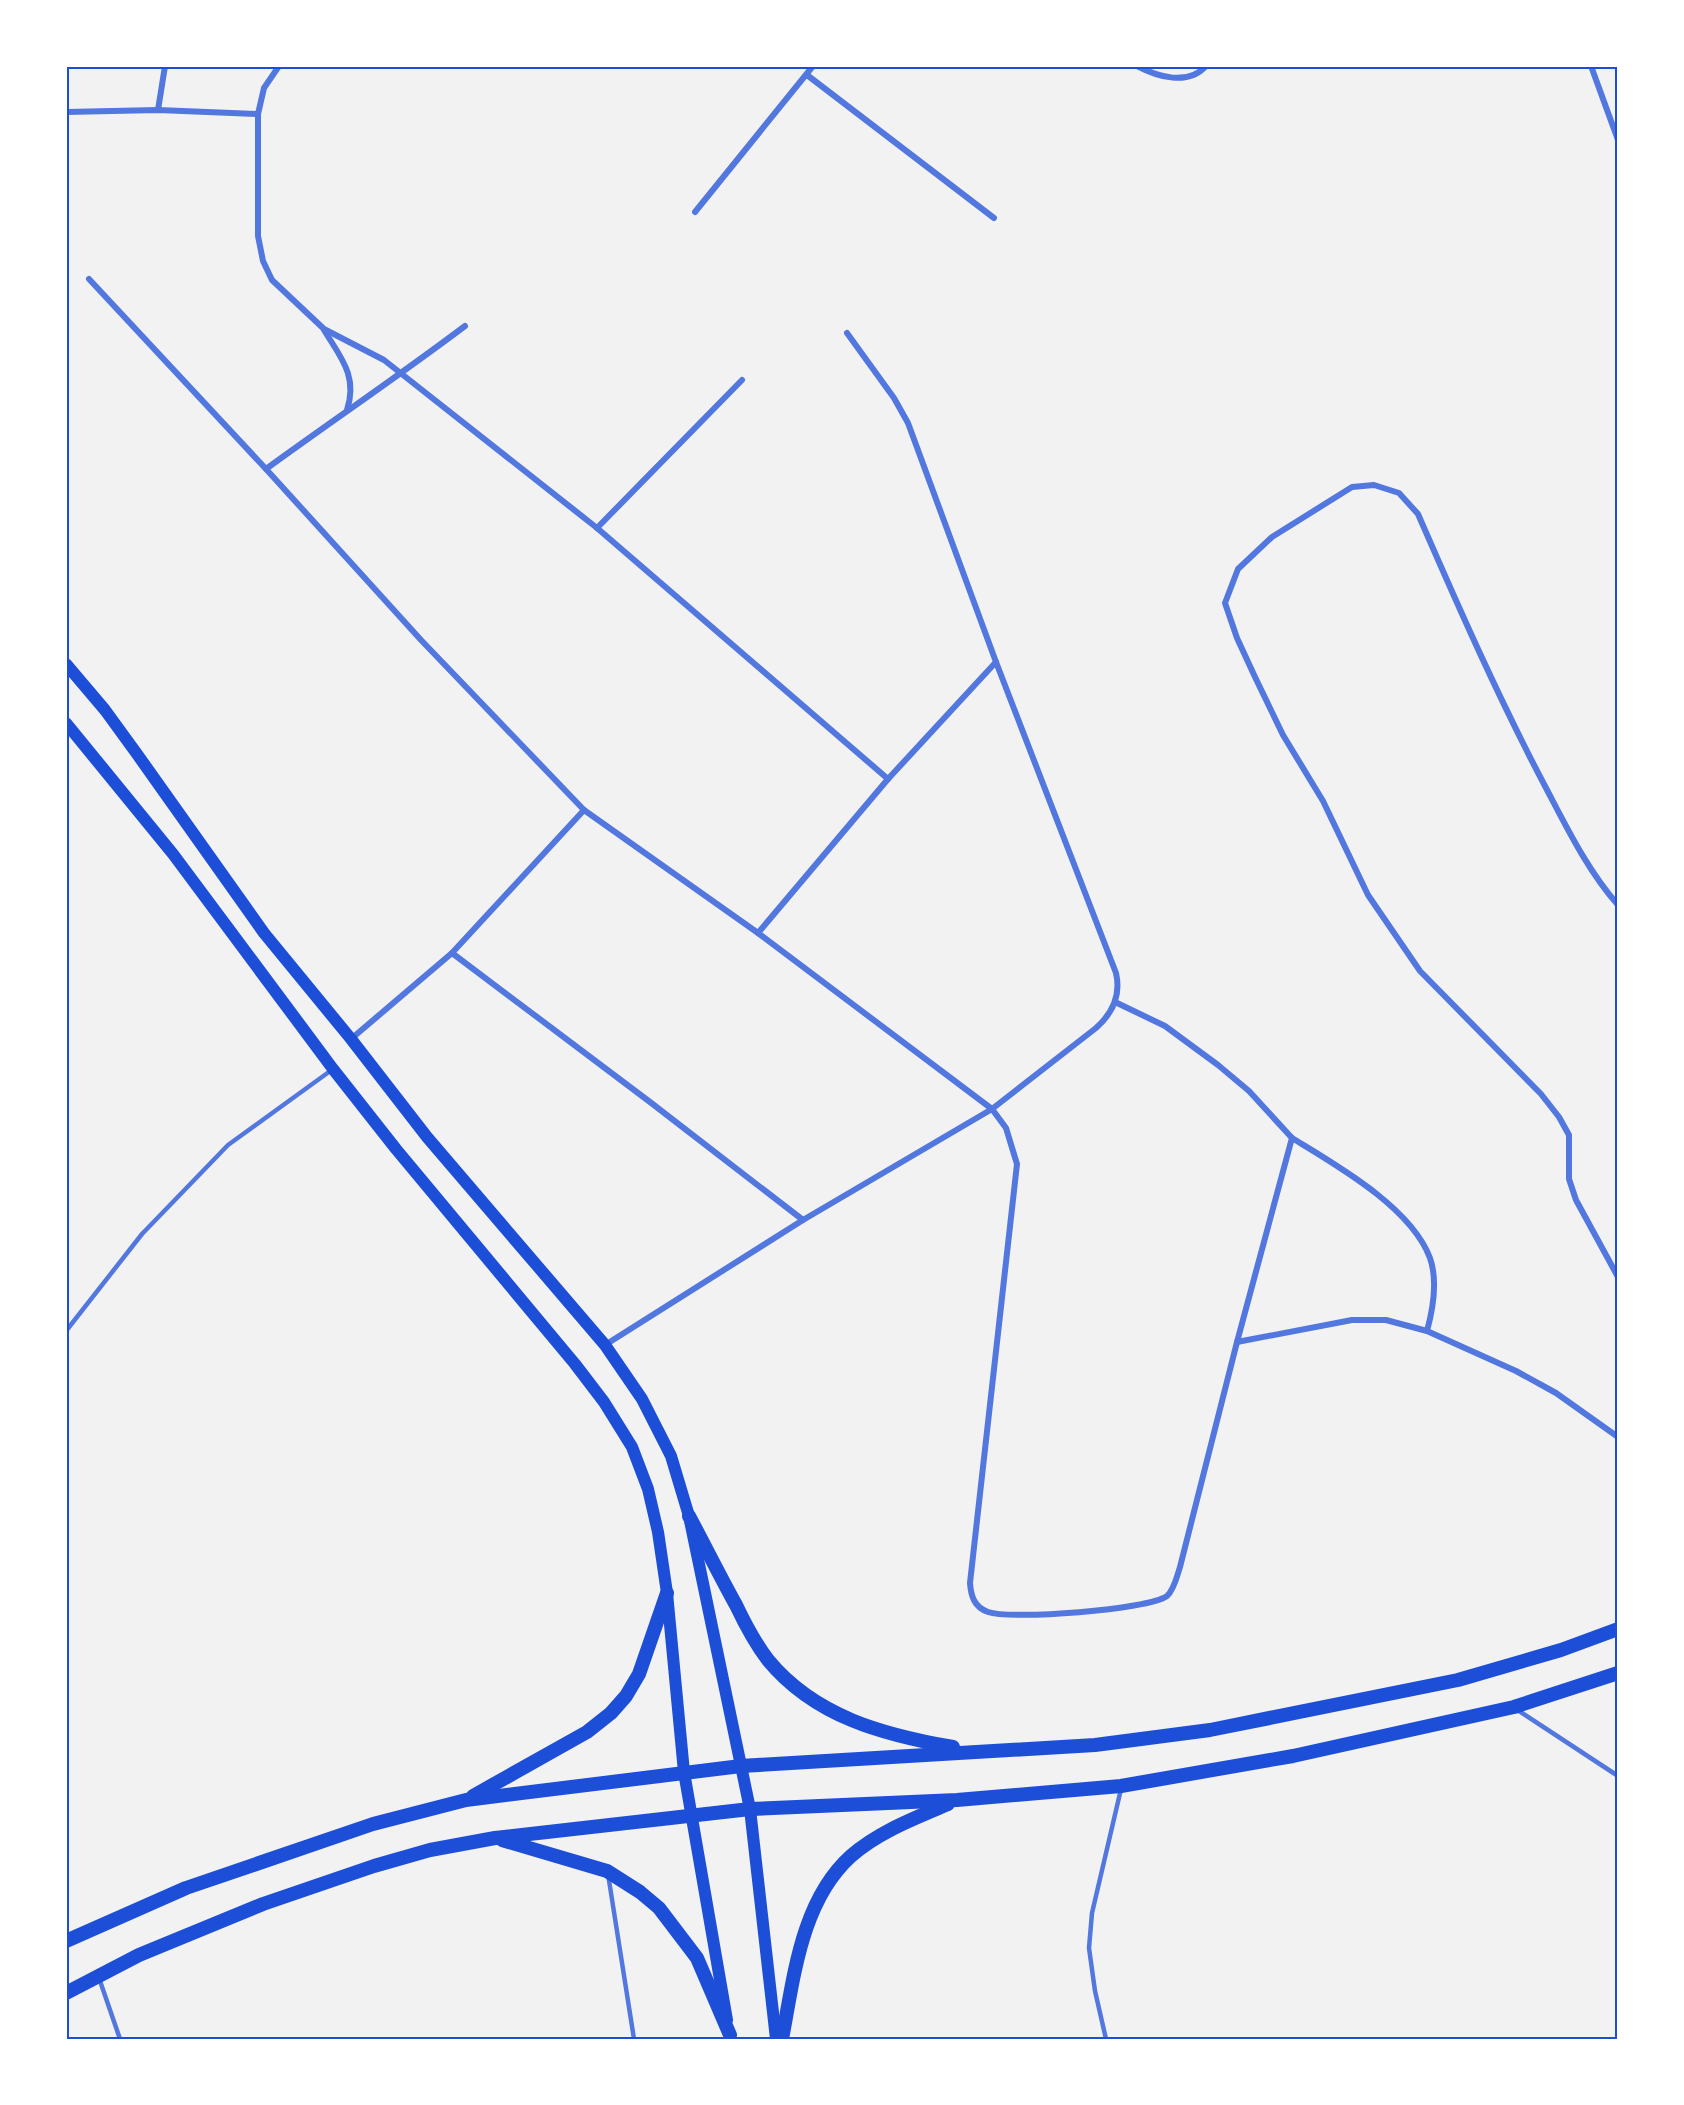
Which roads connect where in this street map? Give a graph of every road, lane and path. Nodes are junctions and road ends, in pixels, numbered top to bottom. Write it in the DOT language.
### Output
graph roads {
  1 [pos="165,66"];
  2 [pos="279,66"];
  3 [pos="813,66"];
  4 [pos="1137,66"];
  5 [pos="1206,66"];
  6 [pos="1591,66"];
  7 [pos="807,75"];
  8 [pos="158,110"];
  9 [pos="66,112"];
  10 [pos="258,114"];
  11 [pos="1618,140"];
  12 [pos="694,212"];
  13 [pos="994,218"];
  14 [pos="89,279"];
  15 [pos="465,326"];
  16 [pos="324,329"];
  17 [pos="848,333"];
  18 [pos="402,374"];
  19 [pos="742,380"];
  20 [pos="347,410"];
  21 [pos="267,469"];
  22 [pos="597,528"];
  23 [pos="996,662"];
  24 [pos="66,664"];
  25 [pos="66,723"];
  26 [pos="888,779"];
  27 [pos="584,810"];
  28 [pos="1618,905"];
  29 [pos="758,933"];
  30 [pos="452,953"];
  31 [pos="1115,1002"];
  32 [pos="351,1039"];
  33 [pos="333,1069"];
  34 [pos="992,1109"];
  35 [pos="1292,1138"];
  36 [pos="803,1220"];
  37 [pos="1618,1277"];
  38 [pos="66,1331"];
  39 [pos="1427,1331"];
  40 [pos="1237,1342"];
  41 [pos="605,1345"];
  42 [pos="1618,1437"];
  43 [pos="689,1516"];
  44 [pos="667,1593"];
  45 [pos="1618,1629"];
  46 [pos="1618,1673"];
  47 [pos="1514,1707"];
  48 [pos="979,1751"];
  49 [pos="741,1766"];
  50 [pos="684,1772"];
  51 [pos="1618,1776"];
  52 [pos="1121,1786"];
  53 [pos="466,1800"];
  54 [pos="957,1800"];
  55 [pos="750,1809"];
  56 [pos="692,1816"];
  57 [pos="495,1838"];
  58 [pos="607,1871"];
  59 [pos="66,1941"];
  60 [pos="98,1976"];
  61 [pos="66,1992"];
  62 [pos="730,2037"];
  63 [pos="120,2039"];
  64 [pos="634,2039"];
  65 [pos="776,2039"];
  66 [pos="782,2039"];
  67 [pos="1106,2039"];
  1 -- 8 [label="street"];
  2 -- 10 [label="street"];
  3 -- 7 [label="street"];
  4 -- 5 [label="street"];
  6 -- 11 [label="street"];
  7 -- 12 [label="street"];
  7 -- 13 [label="street"];
  8 -- 9 [label="street"];
  8 -- 10 [label="street"];
  10 -- 16 [label="street"];
  14 -- 21 [label="street"];
  15 -- 18 [label="street"];
  16 -- 18 [label="street"];
  16 -- 20 [label="street"];
  17 -- 23 [label="street"];
  18 -- 20 [label="street"];
  18 -- 22 [label="street"];
  19 -- 22 [label="street"];
  20 -- 21 [label="street"];
  21 -- 27 [label="street"];
  22 -- 26 [label="street"];
  23 -- 26 [label="street"];
  23 -- 31 [label="street"];
  24 -- 32 [label="main road"];
  25 -- 33 [label="main road"];
  26 -- 29 [label="street"];
  27 -- 29 [label="street"];
  27 -- 30 [label="street"];
  28 -- 37 [label="street"];
  29 -- 34 [label="street"];
  30 -- 32 [label="street"];
  30 -- 36 [label="street"];
  31 -- 34 [label="street"];
  31 -- 35 [label="street"];
  32 -- 41 [label="main road"];
  33 -- 38 [label="lane"];
  33 -- 44 [label="main road"];
  34 -- 36 [label="street"];
  34 -- 40 [label="street"];
  35 -- 39 [label="street"];
  35 -- 40 [label="street"];
  36 -- 41 [label="street"];
  39 -- 40 [label="street"];
  39 -- 42 [label="street"];
  41 -- 43 [label="main road"];
  43 -- 48 [label="main road"];
  43 -- 49 [label="main road"];
  44 -- 50 [label="main road"];
  44 -- 53 [label="main road"];
  45 -- 48 [label="main road"];
  46 -- 47 [label="main road"];
  47 -- 51 [label="lane"];
  47 -- 52 [label="main road"];
  48 -- 49 [label="main road"];
  49 -- 50 [label="main road"];
  49 -- 55 [label="main road"];
  50 -- 53 [label="main road"];
  50 -- 56 [label="main road"];
  52 -- 54 [label="main road"];
  52 -- 67 [label="lane"];
  53 -- 59 [label="main road"];
  54 -- 55 [label="main road"];
  54 -- 66 [label="main road"];
  55 -- 56 [label="main road"];
  55 -- 65 [label="main road"];
  56 -- 57 [label="main road"];
  56 -- 62 [label="main road"];
  57 -- 58 [label="main road"];
  57 -- 60 [label="main road"];
  58 -- 62 [label="main road"];
  58 -- 64 [label="lane"];
  60 -- 61 [label="main road"];
  60 -- 63 [label="lane"];
}
